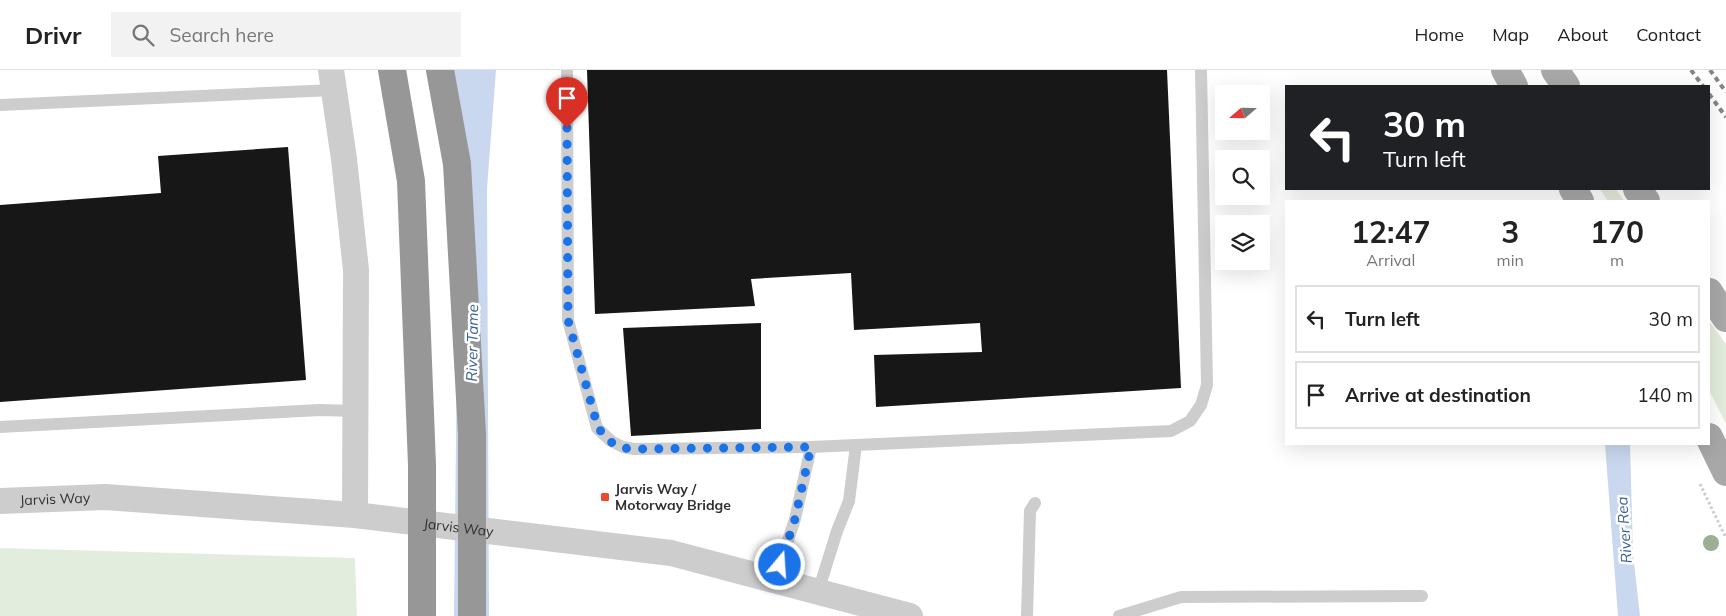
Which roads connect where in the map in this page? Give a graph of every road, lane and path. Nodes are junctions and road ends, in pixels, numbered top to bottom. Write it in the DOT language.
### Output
graph roads {
  1 [pos="392,70"];
  2 [pos="440,70"];
  3 [pos="567,70"];
  4 [pos="1201,70"];
  5 [pos="1505,70"];
  6 [pos="1555,70"];
  7 [pos="332,80"];
  8 [pos="1513,85"];
  9 [pos="1565,85"];
  10 [pos="0,105"];
  11 [pos="1710,294"];
  12 [pos="1726,318"];
  13 [pos="356,411"];
  14 [pos="0,427"];
  15 [pos="1710,439"];
  16 [pos="856,445"];
  17 [pos="811,447"];
  18 [pos="1726,472"];
  19 [pos="1698,478"];
  20 [pos="0,501"];
  21 [pos="1034,502"];
  22 [pos="355,515"];
  23 [pos="1726,538"];
  24 [pos="775,580"];
  25 [pos="818,592"];
  26 [pos="1422,596"];
  27 [pos="422,616"];
  28 [pos="472,616"];
  29 [pos="910,616"];
  30 [pos="1027,616"];
  31 [pos="1119,616"];
  1 -- 27 [label="highway, bridge"];
  2 -- 28 [label="highway, bridge"];
  3 -- 17 [label="lane"];
  4 -- 16 [label="lane"];
  5 -- 8 [label="main road"];
  6 -- 9 [label="main road"];
  7 -- 10 [label="lane"];
  7 -- 13 [label="street"];
  11 -- 12 [label="main road"];
  13 -- 14 [label="lane"];
  13 -- 22 [label="street"];
  15 -- 18 [label="main road"];
  16 -- 17 [label="lane"];
  16 -- 25 [label="lane"];
  17 -- 24 [label="lane"];
  19 -- 23 [label="path"];
  20 -- 22 [label="street, Jarvis Way"];
  21 -- 30 [label="lane"];
  22 -- 24 [label="street, Jarvis Way"];
  24 -- 25 [label="street, Jarvis Way"];
  25 -- 29 [label="street, Jarvis Way"];
  26 -- 31 [label="lane"];
}
